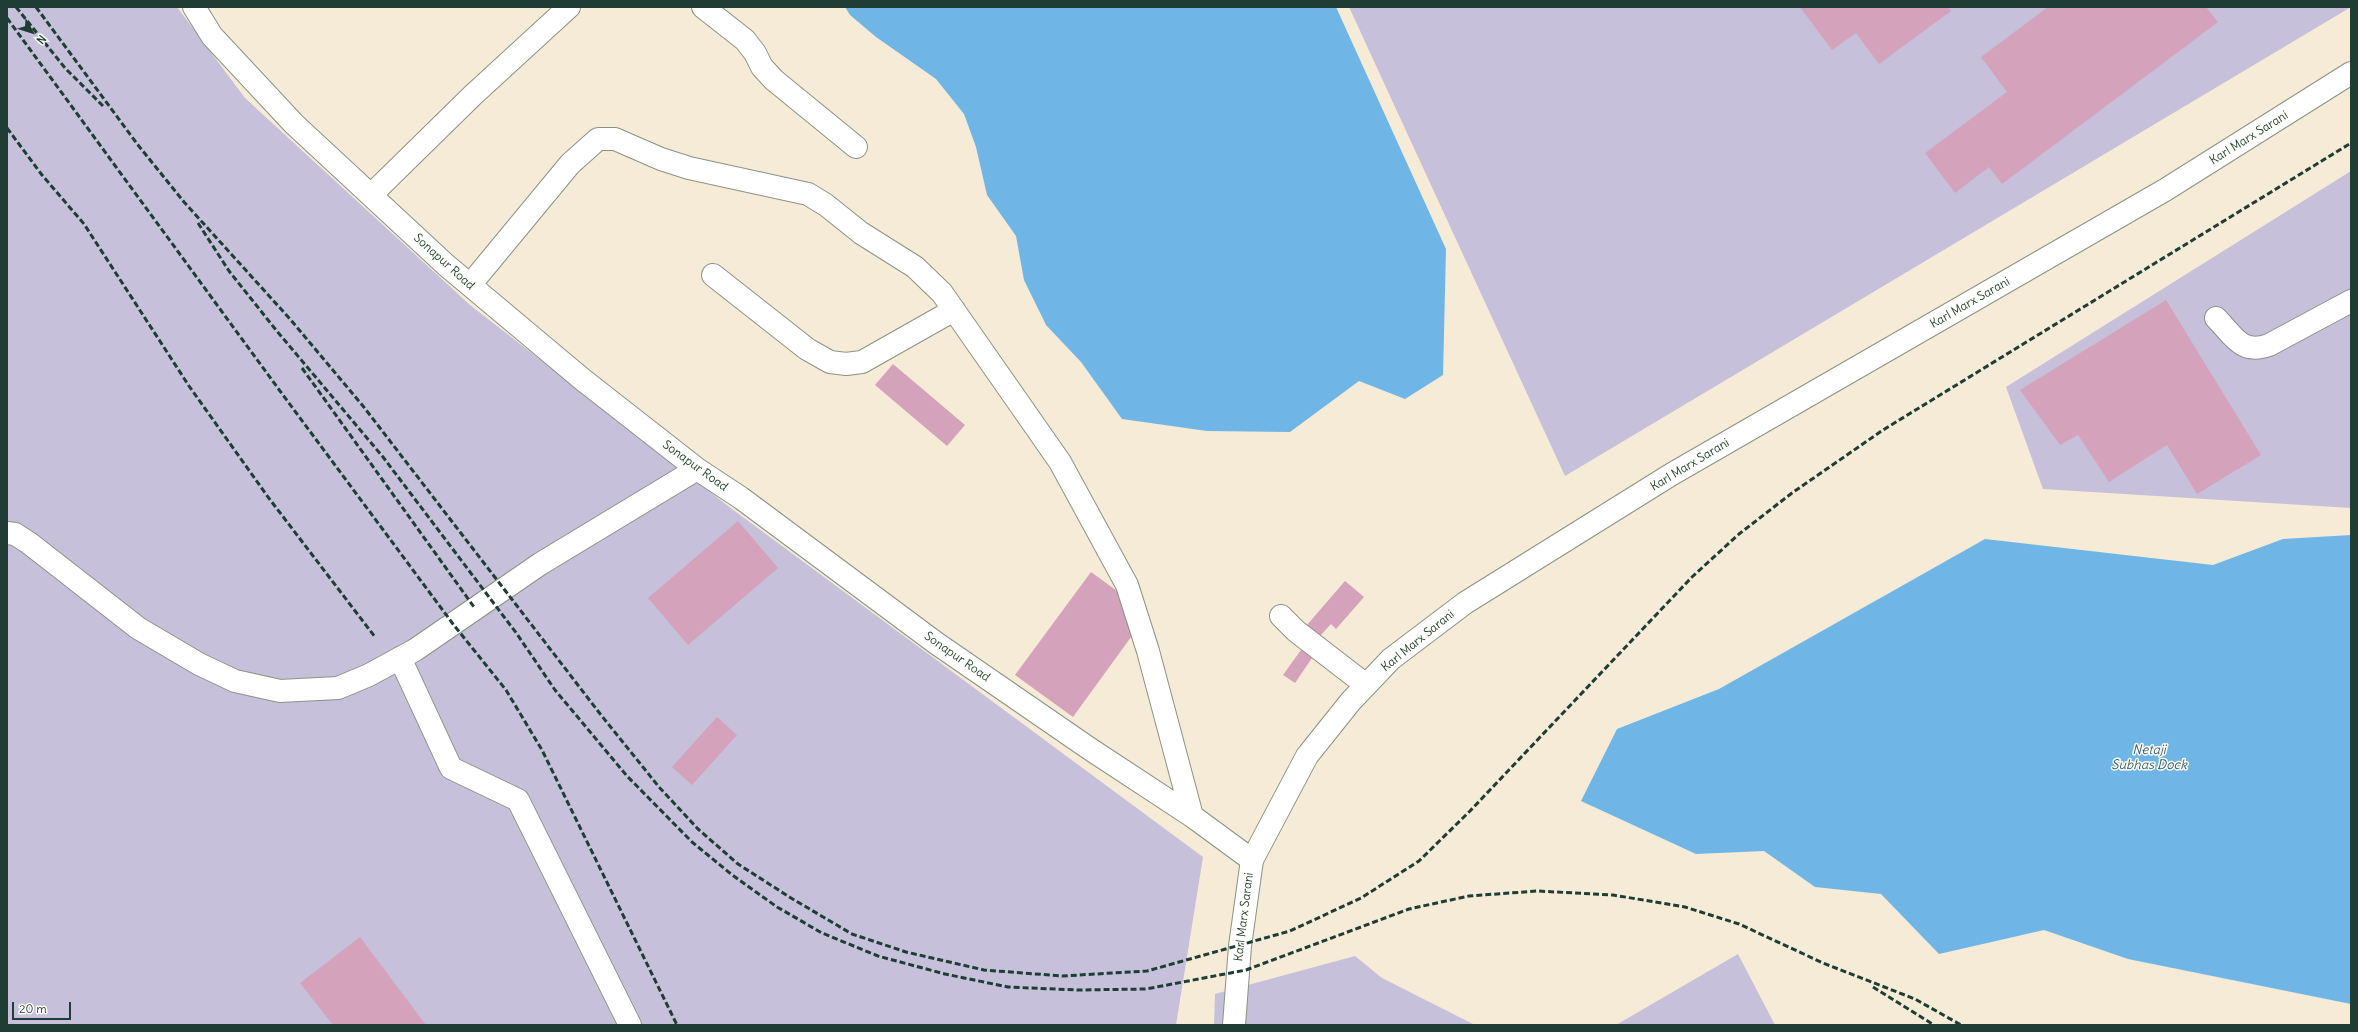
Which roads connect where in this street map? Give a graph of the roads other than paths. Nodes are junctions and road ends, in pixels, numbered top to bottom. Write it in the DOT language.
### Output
graph roads {
  1 [pos="194,7"];
  2 [pos="569,7"];
  3 [pos="703,7"];
  4 [pos="2351,73"];
  5 [pos="856,147"];
  6 [pos="371,195"];
  7 [pos="713,274"];
  8 [pos="470,285"];
  9 [pos="2351,301"];
  10 [pos="954,310"];
  11 [pos="2216,318"];
  12 [pos="697,469"];
  13 [pos="7,533"];
  14 [pos="1281,616"];
  15 [pos="400,658"];
  16 [pos="1366,685"];
  17 [pos="1192,816"];
  18 [pos="1252,860"];
  19 [pos="630,1025"];
  20 [pos="1234,1025"];
  1 -- 6 [label="street, Sonapur Road"];
  2 -- 6 [label="street"];
  3 -- 5 [label="street"];
  4 -- 16 [label="street, Karl Marx Sarani"];
  6 -- 8 [label="street, Sonapur Road"];
  7 -- 10 [label="street"];
  8 -- 10 [label="street"];
  8 -- 12 [label="street, Sonapur Road"];
  9 -- 11 [label="street"];
  10 -- 17 [label="street"];
  12 -- 15 [label="street"];
  12 -- 17 [label="street, Sonapur Road"];
  13 -- 15 [label="street"];
  14 -- 16 [label="street"];
  15 -- 19 [label="street"];
  16 -- 18 [label="street, Karl Marx Sarani"];
  17 -- 18 [label="street, Sonapur Road"];
  18 -- 20 [label="street, Karl Marx Sarani"];
}
